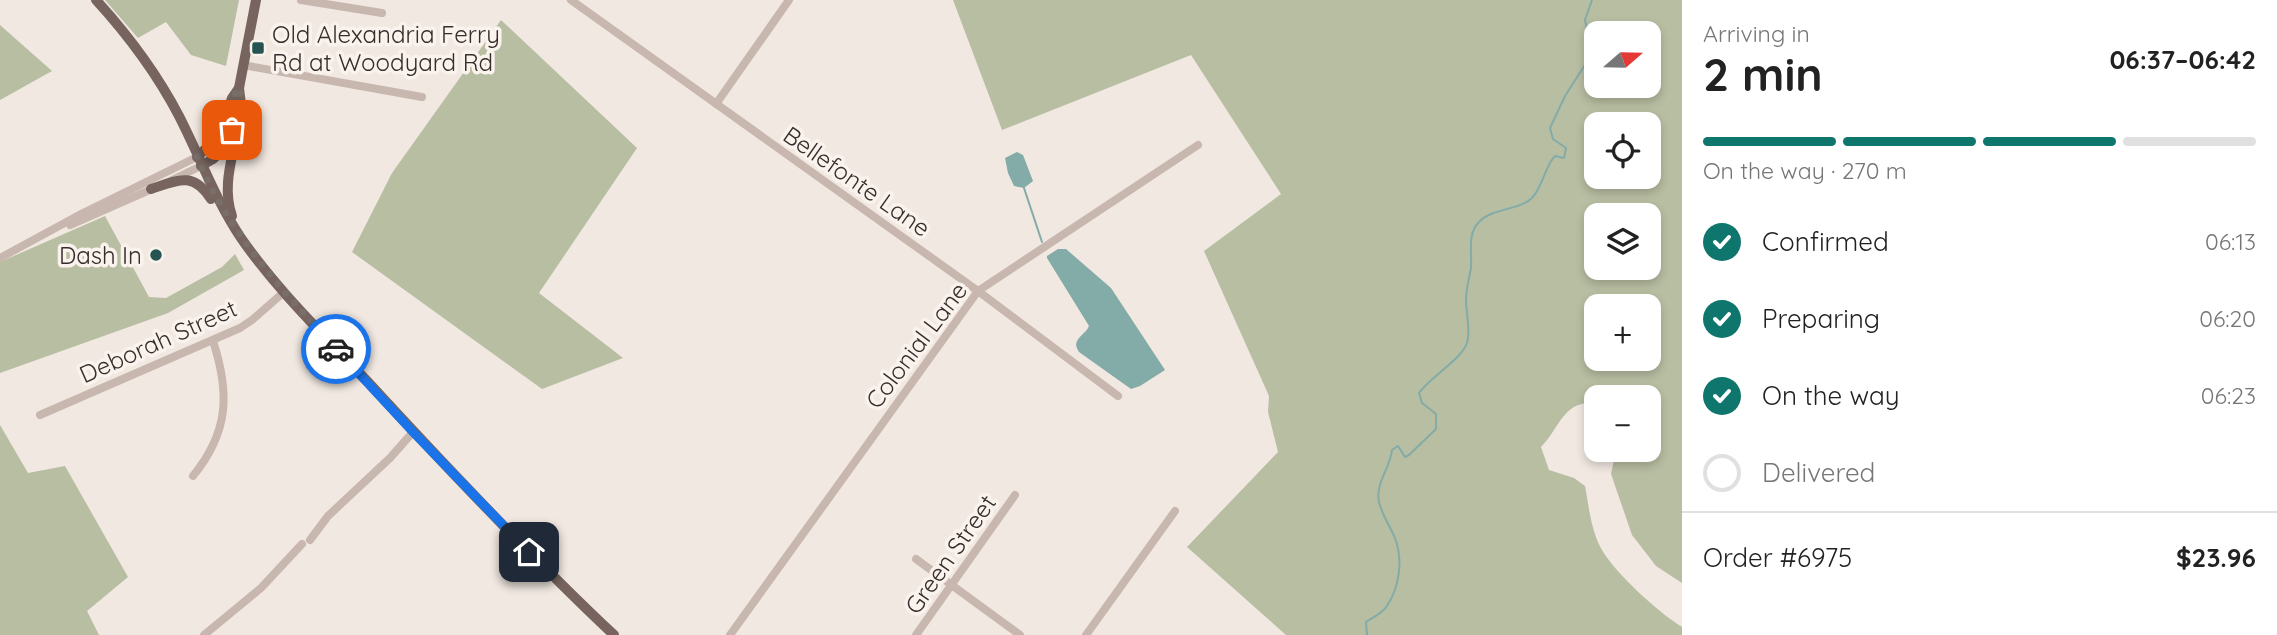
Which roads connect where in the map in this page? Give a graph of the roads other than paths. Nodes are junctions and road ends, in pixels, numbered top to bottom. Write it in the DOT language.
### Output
graph roads {
  1 [pos="96,0"];
  2 [pos="256,0"];
  3 [pos="301,0"];
  4 [pos="571,0"];
  5 [pos="789,0"];
  6 [pos="382,13"];
  7 [pos="243,65"];
  8 [pos="239,88"];
  9 [pos="422,97"];
  10 [pos="241,104"];
  11 [pos="716,104"];
  12 [pos="1198,145"];
  13 [pos="199,162"];
  14 [pos="151,189"];
  15 [pos="56,228"];
  16 [pos="236,229"];
  17 [pos="0,257"];
  18 [pos="978,291"];
  19 [pos="284,292"];
  20 [pos="213,341"];
  21 [pos="1118,396"];
  22 [pos="40,415"];
  23 [pos="413,432"];
  24 [pos="193,477"];
  25 [pos="1015,495"];
  26 [pos="1175,511"];
  27 [pos="916,559"];
  28 [pos="952,585"];
  29 [pos="204,635"];
  30 [pos="614,635"];
  31 [pos="730,635"];
  32 [pos="916,635"];
  33 [pos="1020,635"];
  34 [pos="1086,635"];
  1 -- 13 [label="main road"];
  2 -- 7 [label="main road"];
  3 -- 6 [label="street"];
  4 -- 11 [label="street, Bellefonte Lane"];
  5 -- 11 [label="street"];
  7 -- 8 [label="main road"];
  7 -- 9 [label="street"];
  8 -- 10 [label="main road"];
  8 -- 13 [label="main road"];
  10 -- 13 [label="main road"];
  10 -- 16 [label="main road"];
  11 -- 18 [label="street, Bellefonte Lane"];
  12 -- 18 [label="street, Colonial Lane"];
  13 -- 14 [label="street"];
  13 -- 15 [label="street"];
  13 -- 16 [label="main road"];
  14 -- 15 [label="street"];
  14 -- 16 [label="main road"];
  15 -- 17 [label="street"];
  16 -- 19 [label="main road"];
  18 -- 21 [label="street, Bellefonte Lane"];
  18 -- 31 [label="street, Colonial Lane"];
  19 -- 20 [label="street, Deborah Street"];
  19 -- 23 [label="main road"];
  20 -- 22 [label="street, Deborah Street"];
  20 -- 24 [label="street"];
  23 -- 29 [label="street"];
  23 -- 30 [label="main road"];
  25 -- 28 [label="street, Green Street"];
  26 -- 34 [label="street"];
  27 -- 28 [label="street"];
  28 -- 32 [label="street, Green Street"];
  28 -- 33 [label="street"];
}
